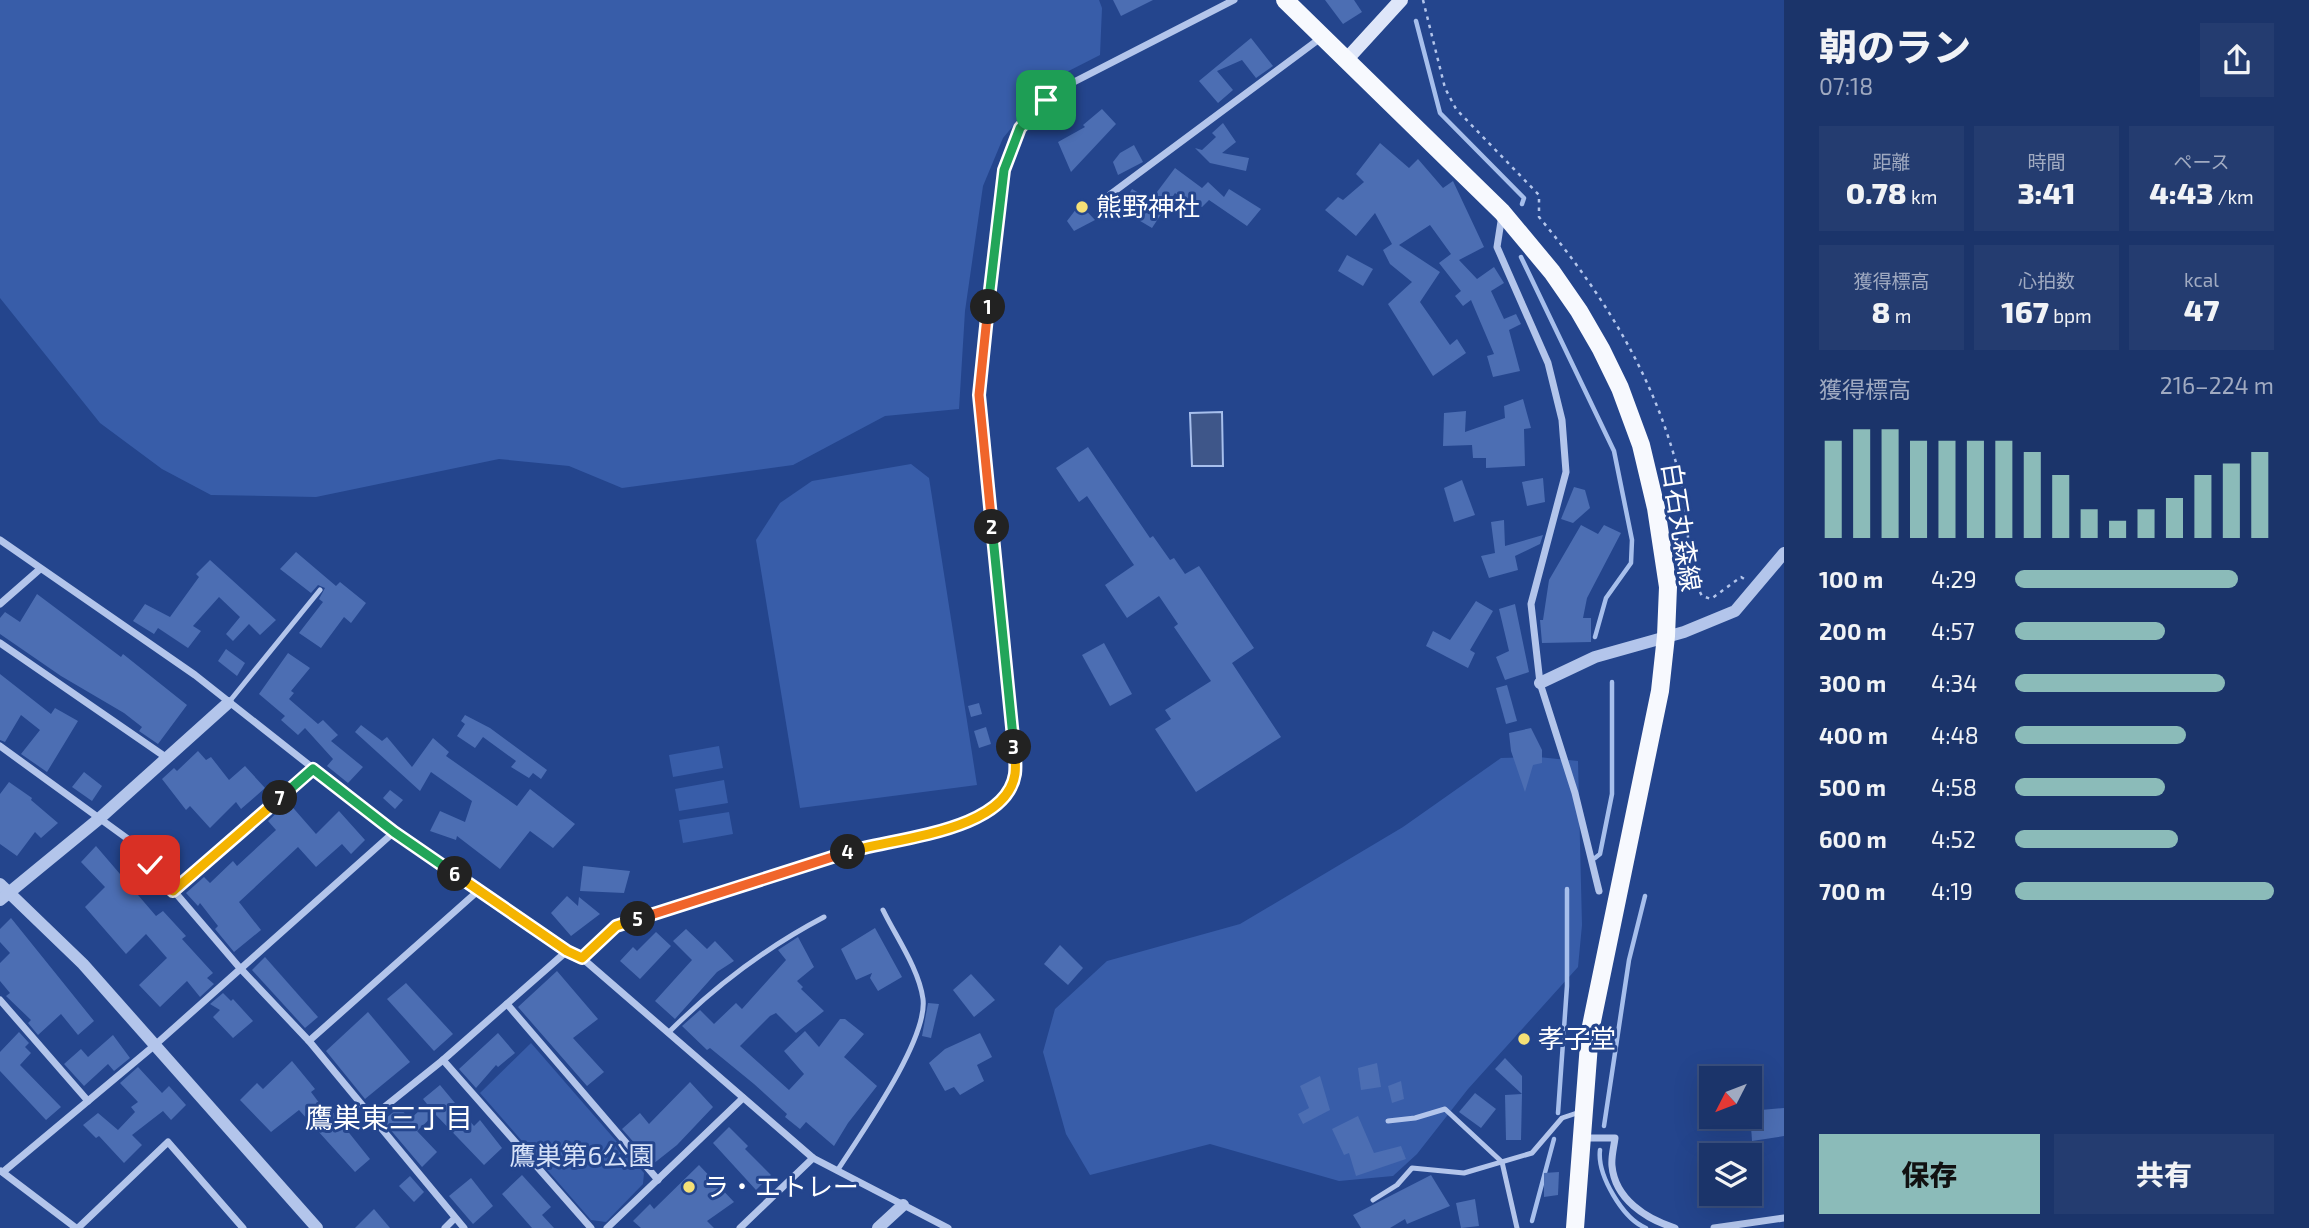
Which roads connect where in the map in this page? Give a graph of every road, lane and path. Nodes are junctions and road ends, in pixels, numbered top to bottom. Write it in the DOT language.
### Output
graph roads {
  1 [pos="1234,0"];
  2 [pos="1285,0"];
  3 [pos="1401,0"];
  4 [pos="1324,36"];
  5 [pos="1347,59"];
  6 [pos="1104,199"];
  7 [pos="1502,212"];
  8 [pos="979,395"];
  9 [pos="0,540"];
  10 [pos="1784,553"];
  11 [pos="40,569"];
  12 [pos="320,590"];
  13 [pos="0,604"];
  14 [pos="1666,636"];
  15 [pos="0,643"];
  16 [pos="1540,683"];
  17 [pos="229,703"];
  18 [pos="0,746"];
  19 [pos="168,758"];
  20 [pos="313,769"];
  21 [pos="1015,774"];
  22 [pos="100,818"];
  23 [pos="394,832"];
  24 [pos="6,888"];
  25 [pos="478,890"];
  26 [pos="173,891"];
  27 [pos="1599,891"];
  28 [pos="0,900"];
  29 [pos="883,910"];
  30 [pos="824,918"];
  31 [pos="567,951"];
  32 [pos="582,958"];
  33 [pos="239,967"];
  34 [pos="0,1000"];
  35 [pos="507,1004"];
  36 [pos="668,1033"];
  37 [pos="309,1041"];
  38 [pos="155,1045"];
  39 [pos="443,1060"];
  40 [pos="743,1098"];
  41 [pos="88,1101"];
  42 [pos="1582,1111"];
  43 [pos="372,1117"];
  44 [pos="1388,1121"];
  45 [pos="1582,1138"];
  46 [pos="813,1158"];
  47 [pos="1502,1162"];
  48 [pos="2,1171"];
  49 [pos="837,1171"];
  50 [pos="658,1180"];
  51 [pos="1373,1200"];
  52 [pos="904,1205"];
  53 [pos="455,1218"];
  54 [pos="1784,1218"];
  55 [pos="77,1228"];
  56 [pos="243,1228"];
  57 [pos="317,1228"];
  58 [pos="445,1228"];
  59 [pos="464,1228"];
  60 [pos="591,1228"];
  61 [pos="607,1228"];
  62 [pos="740,1228"];
  63 [pos="878,1228"];
  64 [pos="948,1228"];
  65 [pos="1517,1228"];
  66 [pos="1575,1228"];
  67 [pos="1675,1228"];
  68 [pos="1714,1228"];
  1 -- 8 [label="street"];
  2 -- 4 [label="main road, 白石丸森線"];
  3 -- 5 [label="main road"];
  4 -- 5 [label="main road, 白石丸森線"];
  4 -- 6 [label="street"];
  5 -- 7 [label="main road, 白石丸森線"];
  7 -- 14 [label="main road, 白石丸森線"];
  7 -- 16 [label="street"];
  8 -- 21 [label="lane"];
  9 -- 11 [label="street"];
  10 -- 14 [label="street"];
  11 -- 13 [label="street"];
  11 -- 17 [label="street"];
  12 -- 17 [label="lane"];
  14 -- 16 [label="street"];
  14 -- 42 [label="main road, 白石丸森線"];
  15 -- 19 [label="street"];
  16 -- 27 [label="street"];
  17 -- 19 [label="street"];
  17 -- 20 [label="street"];
  18 -- 22 [label="street"];
  19 -- 22 [label="street"];
  20 -- 23 [label="street"];
  20 -- 26 [label="street"];
  21 -- 32 [label="street"];
  22 -- 24 [label="street"];
  22 -- 26 [label="street"];
  23 -- 25 [label="street"];
  23 -- 33 [label="street"];
  24 -- 28 [label="street"];
  24 -- 38 [label="street"];
  25 -- 31 [label="street"];
  25 -- 37 [label="street"];
  26 -- 33 [label="street"];
  29 -- 49 [label="lane"];
  30 -- 36 [label="lane"];
  31 -- 32 [label="street"];
  31 -- 35 [label="street"];
  32 -- 36 [label="street"];
  33 -- 37 [label="street"];
  33 -- 38 [label="street"];
  34 -- 41 [label="street"];
  35 -- 39 [label="street"];
  35 -- 50 [label="street"];
  36 -- 40 [label="street"];
  37 -- 43 [label="street"];
  38 -- 41 [label="street"];
  38 -- 57 [label="street"];
  39 -- 43 [label="street"];
  39 -- 60 [label="street"];
  40 -- 46 [label="street"];
  40 -- 50 [label="street"];
  41 -- 48 [label="street"];
  42 -- 45 [label="main road, 白石丸森線"];
  42 -- 47 [label="lane"];
  43 -- 53 [label="street"];
  44 -- 47 [label="lane"];
  45 -- 66 [label="main road, 白石丸森線"];
  45 -- 67 [label="street"];
  46 -- 49 [label="street"];
  46 -- 62 [label="street"];
  47 -- 51 [label="lane"];
  47 -- 65 [label="lane"];
  48 -- 55 [label="street"];
  49 -- 52 [label="street"];
  50 -- 61 [label="street"];
  52 -- 63 [label="street"];
  52 -- 64 [label="street"];
  53 -- 58 [label="street"];
  53 -- 59 [label="street"];
  54 -- 68 [label="street"];
  55 -- 56 [label="street"];
}
